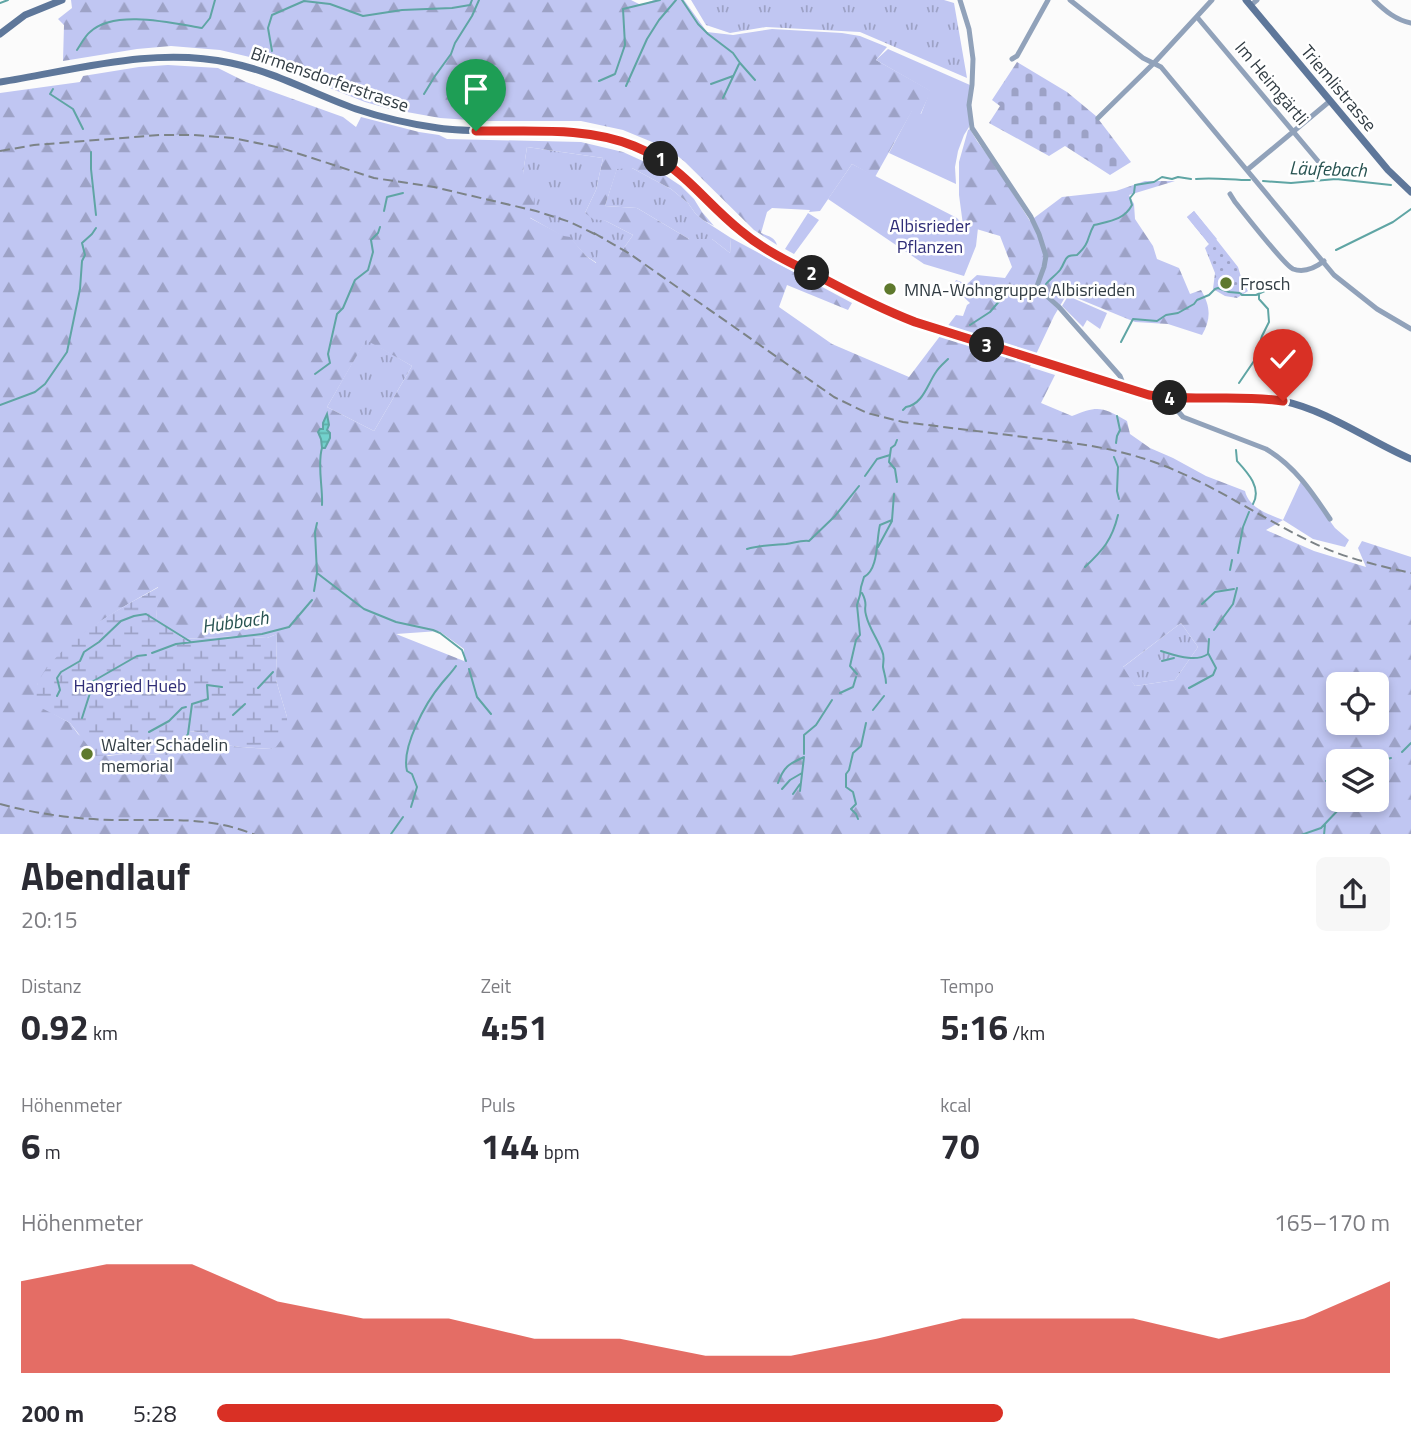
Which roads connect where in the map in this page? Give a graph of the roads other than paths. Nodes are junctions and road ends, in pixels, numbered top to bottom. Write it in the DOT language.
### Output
graph roads {
  1 [pos="62,0"];
  2 [pos="960,0"];
  3 [pos="1048,0"];
  4 [pos="1070,0"];
  5 [pos="1199,0"];
  6 [pos="1212,0"];
  7 [pos="1374,0"];
  8 [pos="1251,2"];
  9 [pos="1207,6"];
  10 [pos="1197,17"];
  11 [pos="1411,23"];
  12 [pos="0,34"];
  13 [pos="1012,59"];
  14 [pos="1154,63"];
  15 [pos="0,82"];
  16 [pos="1330,101"];
  17 [pos="1098,118"];
  18 [pos="1293,131"];
  19 [pos="1324,167"];
  20 [pos="1247,170"];
  21 [pos="1411,192"];
  22 [pos="1230,194"];
  23 [pos="1324,261"];
  24 [pos="1411,329"];
  25 [pos="1121,387"];
  26 [pos="1177,398"];
  27 [pos="1411,459"];
  28 [pos="1330,519"];
  1 -- 12 [label="main road"];
  2 -- 25 [label="street"];
  3 -- 13 [label="street"];
  4 -- 14 [label="street"];
  5 -- 9 [label="street"];
  6 -- 9 [label="street"];
  7 -- 11 [label="street"];
  8 -- 16 [label="main road, Triemlistrasse"];
  9 -- 10 [label="street"];
  10 -- 14 [label="street"];
  10 -- 18 [label="street, Im Heimgärtli"];
  14 -- 17 [label="street"];
  14 -- 20 [label="street"];
  15 -- 25 [label="main road, Birmensdorferstrasse"];
  16 -- 18 [label="street"];
  16 -- 21 [label="main road, Triemlistrasse"];
  18 -- 19 [label="street, Im Heimgärtli"];
  18 -- 20 [label="street"];
  20 -- 23 [label="street"];
  22 -- 23 [label="street"];
  23 -- 24 [label="street"];
  25 -- 26 [label="main road, Birmensdorferstrasse"];
  26 -- 27 [label="main road, Birmensdorferstrasse"];
  26 -- 28 [label="street"];
}
